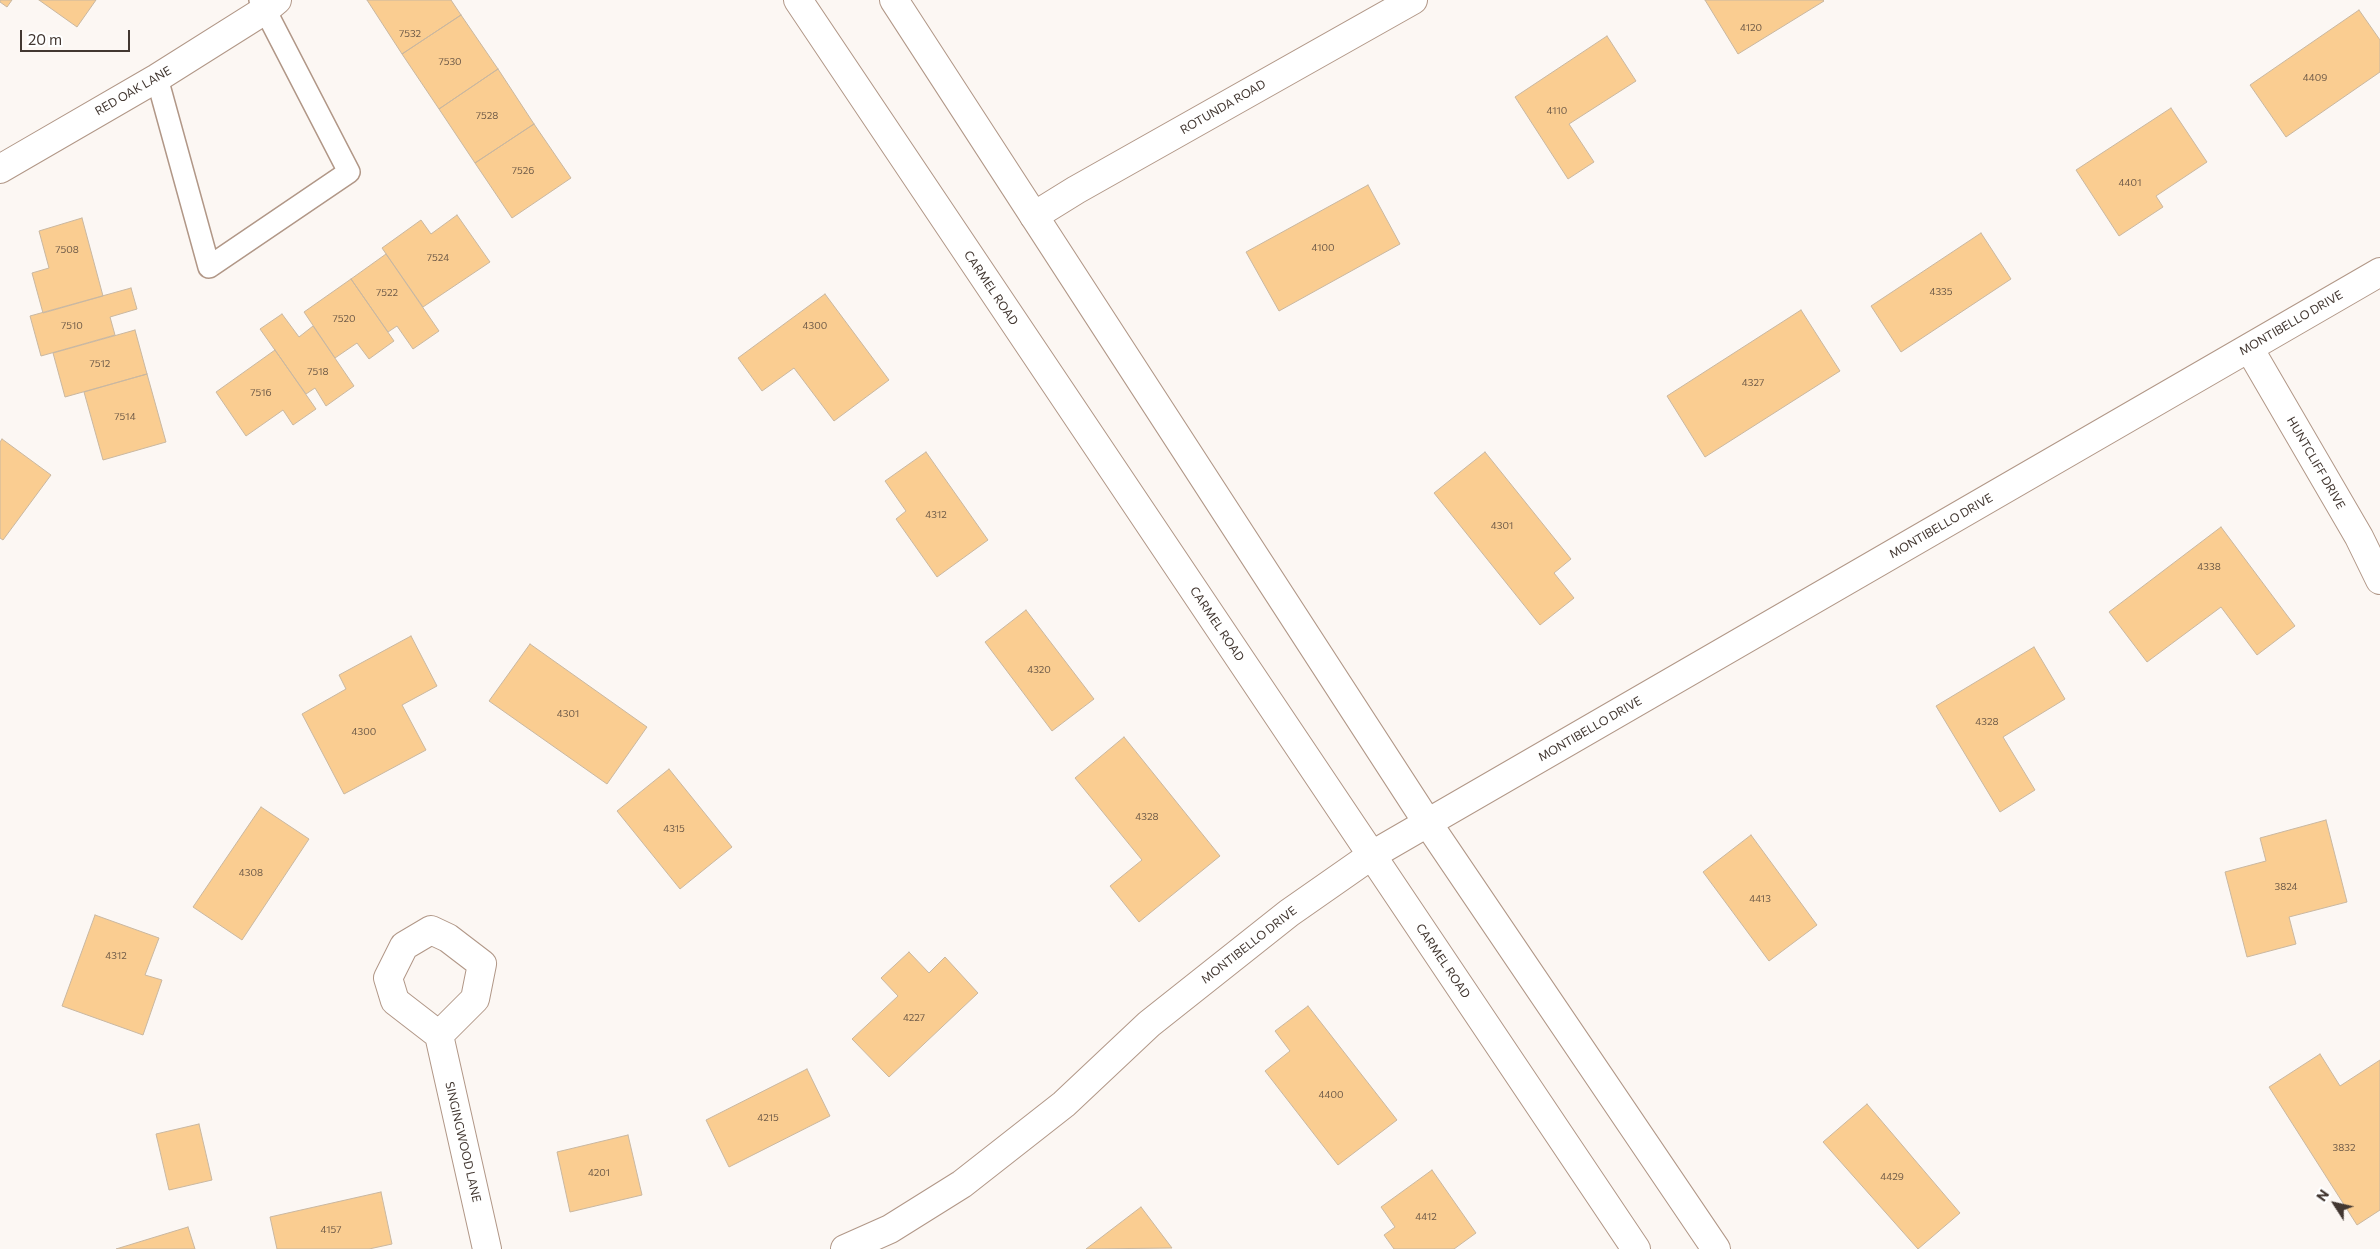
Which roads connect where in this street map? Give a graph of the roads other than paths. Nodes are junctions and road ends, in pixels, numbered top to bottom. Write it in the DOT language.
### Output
graph roads {
  1 [pos="798,0"];
  2 [pos="894,0"];
  3 [pos="1413,0"];
  4 [pos="269,2"];
  5 [pos="157,78"];
  6 [pos="0,169"];
  7 [pos="1034,216"];
  8 [pos="2380,272"];
  9 [pos="2250,348"];
  10 [pos="2380,580"];
  11 [pos="1427,822"];
  12 [pos="1372,855"];
  13 [pos="439,1035"];
  14 [pos="487,1249"];
  15 [pos="845,1249"];
  16 [pos="1636,1249"];
  17 [pos="1716,1249"];
  1 -- 12 [label="street, CARMEL ROAD"];
  2 -- 7 [label="street"];
  3 -- 7 [label="street, ROTUNDA ROAD"];
  4 -- 5 [label="street, RED OAK LANE"];
  4 -- 5 [label="lane"];
  5 -- 6 [label="street, RED OAK LANE"];
  7 -- 11 [label="street"];
  8 -- 9 [label="street, MONTIBELLO DRIVE"];
  9 -- 10 [label="street, HUNTCLIFF DRIVE"];
  9 -- 11 [label="street, MONTIBELLO DRIVE"];
  11 -- 12 [label="street, MONTIBELLO DRIVE"];
  11 -- 17 [label="street"];
  12 -- 15 [label="street, MONTIBELLO DRIVE"];
  12 -- 16 [label="street, CARMEL ROAD"];
  13 -- 14 [label="street, SINGINGWOOD LANE"];
}
